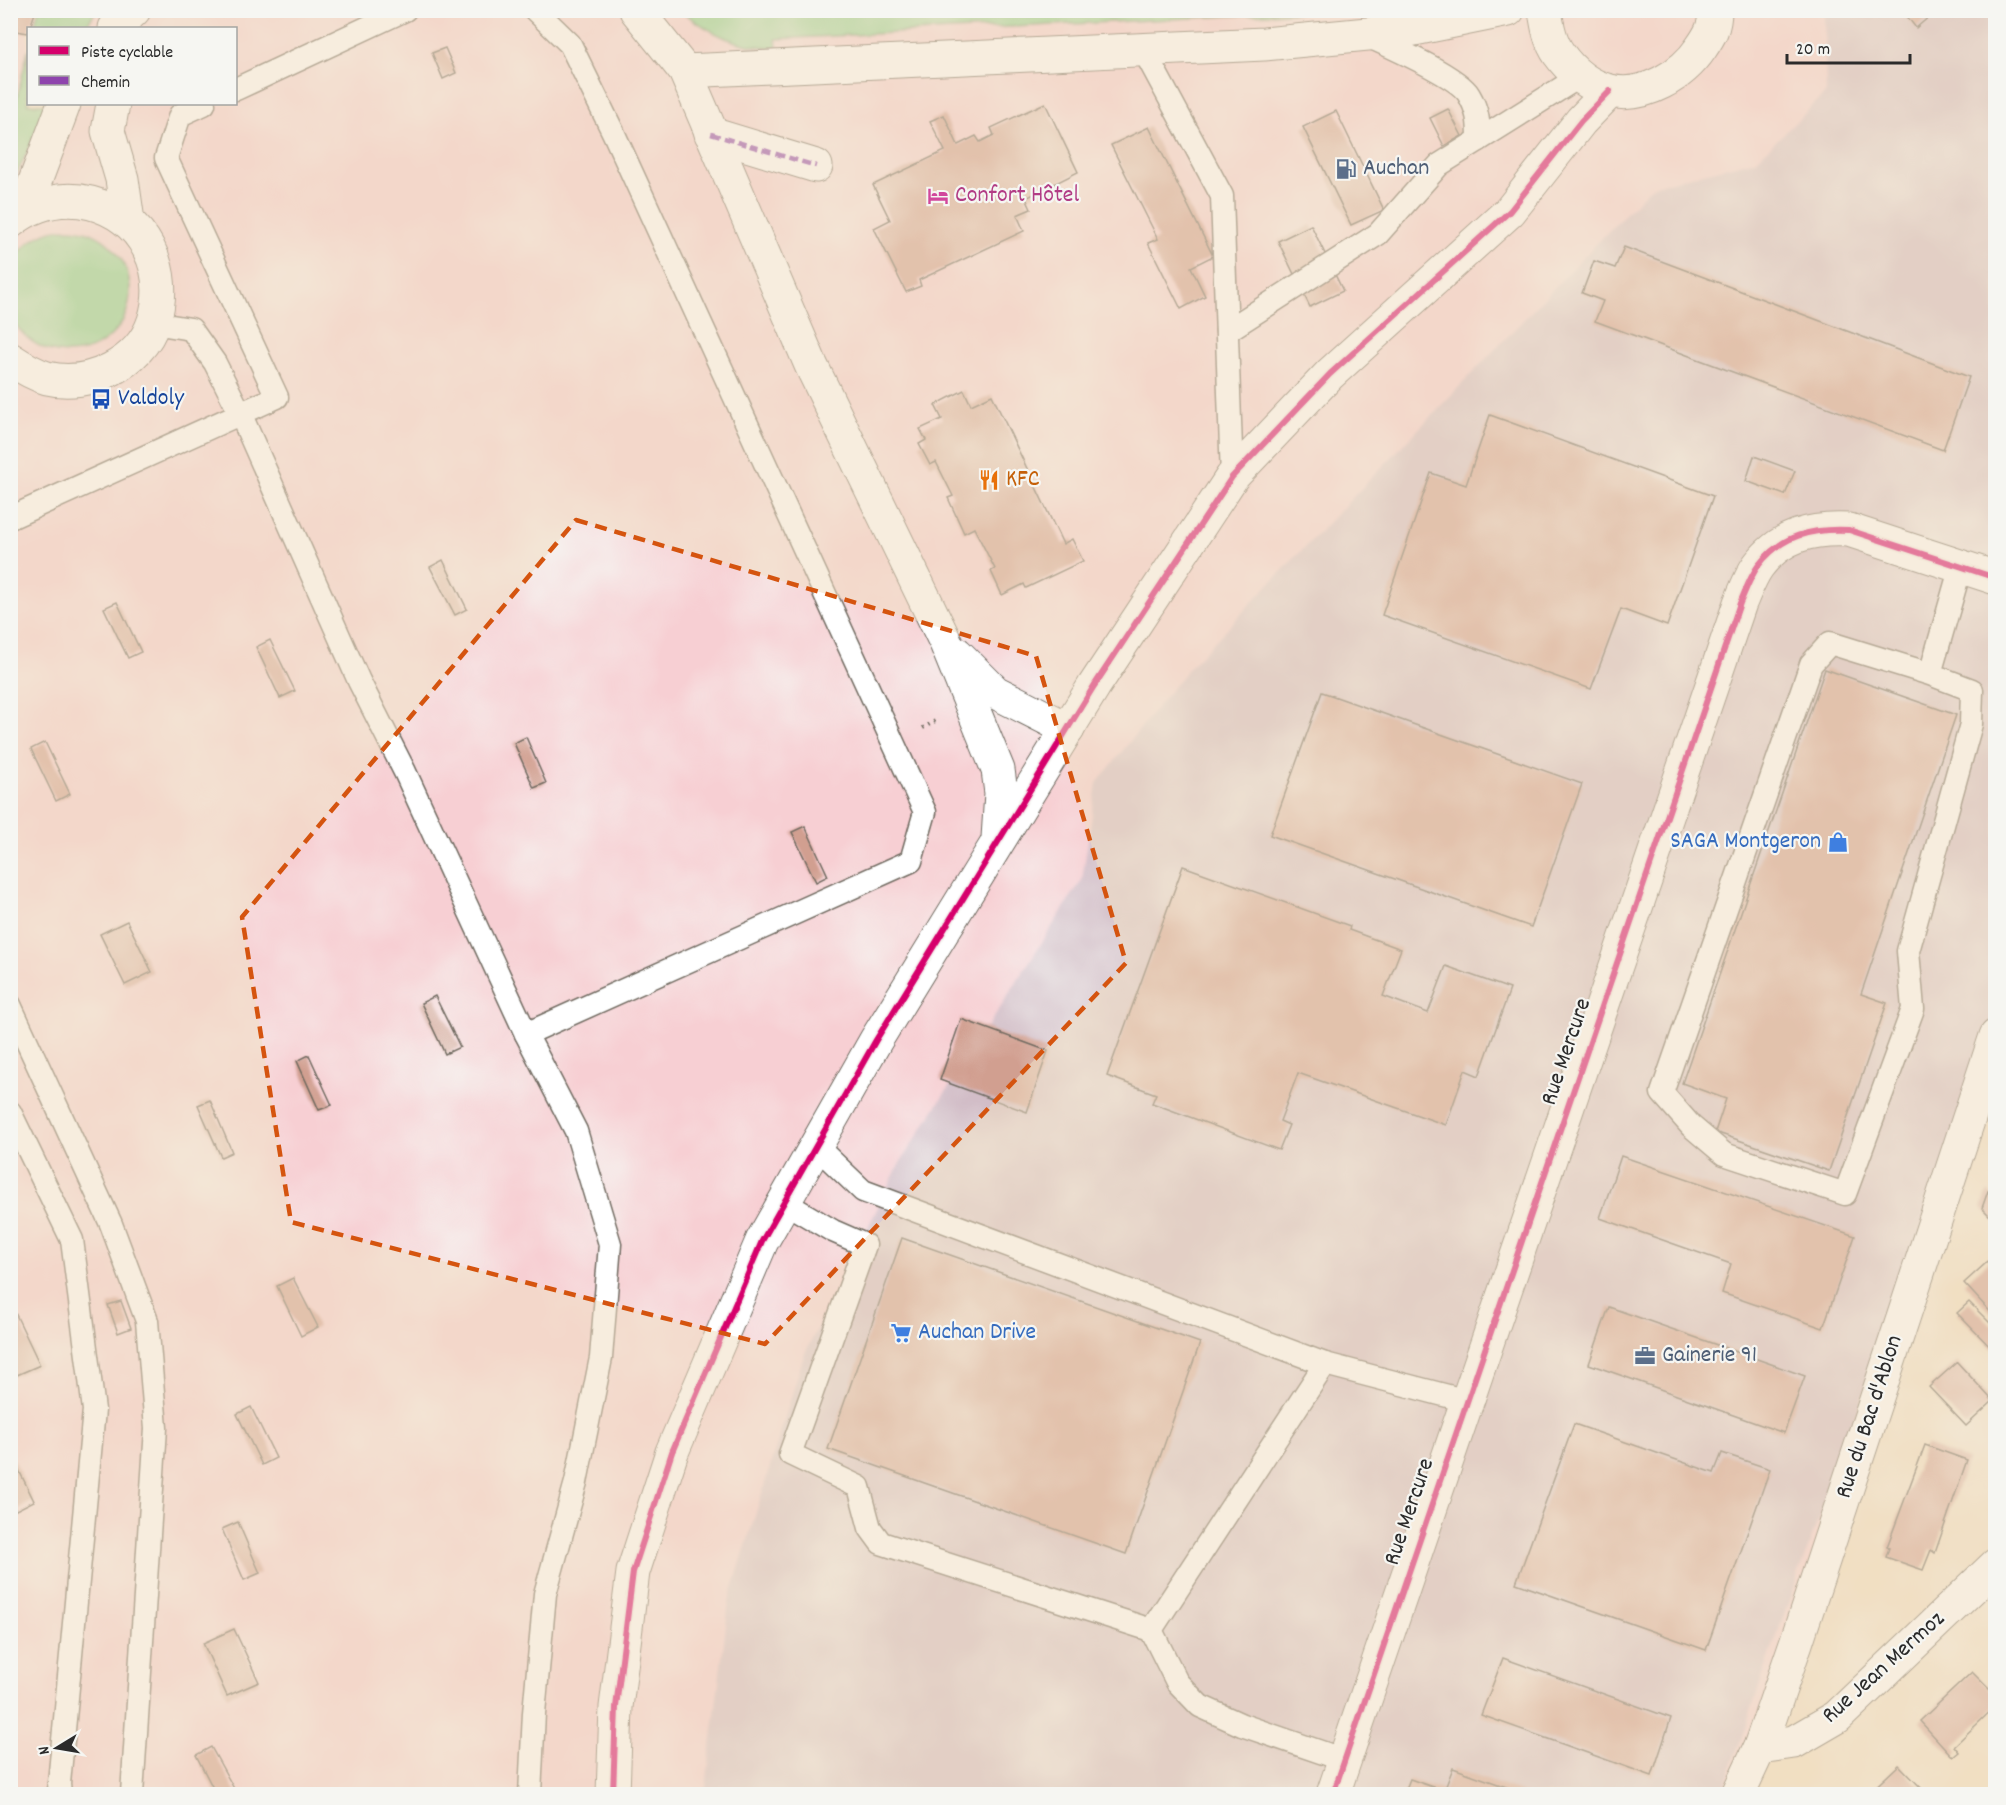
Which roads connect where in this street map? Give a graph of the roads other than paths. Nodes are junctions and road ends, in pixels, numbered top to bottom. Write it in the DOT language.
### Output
graph roads {
  1 [pos="134,10"];
  2 [pos="146,10"];
  3 [pos="405,10"];
  4 [pos="535,10"];
  5 [pos="636,10"];
  6 [pos="1508,10"];
  7 [pos="1545,10"];
  8 [pos="1721,15"];
  9 [pos="116,27"];
  10 [pos="138,27"];
  11 [pos="1364,34"];
  12 [pos="1143,49"];
  13 [pos="685,71"];
  14 [pos="1579,77"];
  15 [pos="237,89"];
  16 [pos="1610,91"];
  17 [pos="64,105"];
  18 [pos="112,105"];
  19 [pos="202,105"];
  20 [pos="711,134"];
  21 [pos="1479,140"];
  22 [pos="816,166"];
  23 [pos="17,217"];
  24 [pos="128,221"];
  25 [pos="153,323"];
  26 [pos="1227,331"];
  27 [pos="10,359"];
  28 [pos="240,413"];
  29 [pos="1232,477"];
  30 [pos="10,518"];
  31 [pos="1961,566"];
  32 [pos="1995,578"];
  33 [pos="946,643"];
  34 [pos="1930,674"];
  35 [pos="1068,729"];
  36 [pos="998,842"];
  37 [pos="10,1005"];
  38 [pos="526,1034"];
  39 [pos="1995,1036"];
  40 [pos="10,1112"];
  41 [pos="816,1146"];
  42 [pos="784,1202"];
  43 [pos="1325,1364"];
  44 [pos="1467,1401"];
  45 [pos="1995,1565"];
  46 [pos="1151,1630"];
  47 [pos="1760,1747"];
  48 [pos="1344,1760"];
  49 [pos="1741,1793"];
  50 [pos="60,1794"];
  51 [pos="132,1794"];
  52 [pos="530,1794"];
  53 [pos="612,1794"];
  54 [pos="1333,1794"];
  1 -- 9 [label="street"];
  2 -- 10 [label="street"];
  3 -- 15 [label="lane"];
  4 -- 38 [label="lane"];
  5 -- 13 [label="street"];
  6 -- 11 [label="street"];
  7 -- 14 [label="street"];
  8 -- 16 [label="street"];
  11 -- 12 [label="street"];
  11 -- 21 [label="lane"];
  12 -- 13 [label="street"];
  12 -- 26 [label="lane"];
  13 -- 20 [label="street"];
  14 -- 16 [label="street"];
  14 -- 21 [label="lane"];
  16 -- 29 [label="street"];
  17 -- 23 [label="street"];
  18 -- 24 [label="street"];
  19 -- 28 [label="lane"];
  20 -- 22 [label="street"];
  20 -- 33 [label="street"];
  21 -- 26 [label="lane"];
  23 -- 24 [label="street"];
  24 -- 25 [label="street"];
  25 -- 27 [label="street"];
  25 -- 28 [label="lane"];
  26 -- 29 [label="lane"];
  28 -- 30 [label="lane"];
  28 -- 38 [label="lane"];
  29 -- 35 [label="street"];
  31 -- 32 [label="street, Rue Mercure"];
  31 -- 34 [label="lane"];
  31 -- 44 [label="street, Rue Mercure"];
  33 -- 35 [label="street"];
  33 -- 36 [label="street"];
  34 -- 34 [label="lane"];
  35 -- 36 [label="street"];
  36 -- 41 [label="street"];
  37 -- 51 [label="lane"];
  38 -- 52 [label="lane"];
  39 -- 47 [label="street, Rue du Bac d'Ablon"];
  40 -- 50 [label="lane"];
  41 -- 42 [label="street"];
  41 -- 43 [label="lane"];
  42 -- 46 [label="lane"];
  42 -- 53 [label="street"];
  43 -- 44 [label="lane"];
  43 -- 46 [label="lane"];
  44 -- 48 [label="street, Rue Mercure"];
  45 -- 47 [label="street, Rue Jean Mermoz"];
  46 -- 48 [label="lane"];
  47 -- 49 [label="street, Rue du Bac d'Ablon"];
  48 -- 54 [label="street, Rue Mercure"];
}
